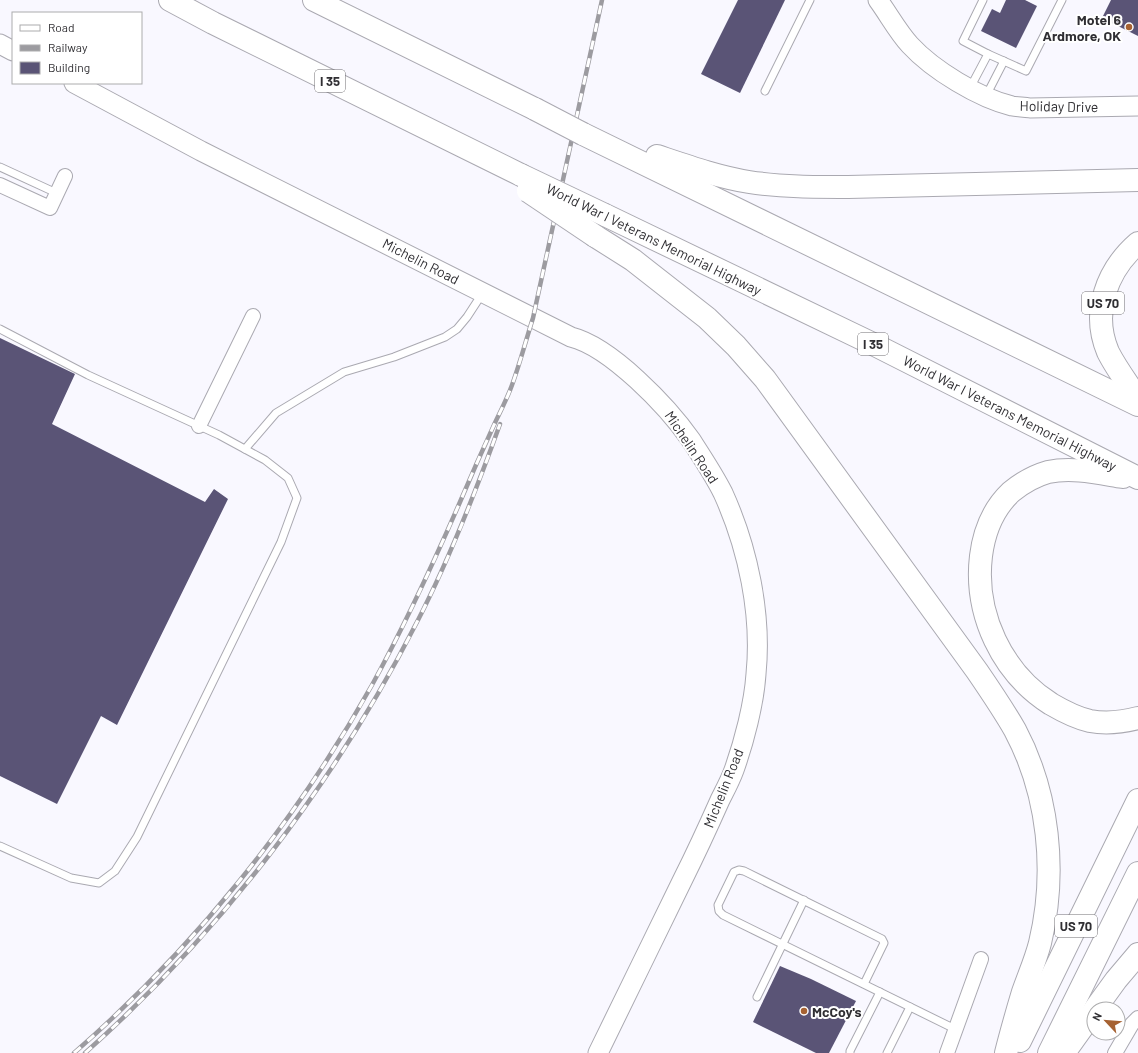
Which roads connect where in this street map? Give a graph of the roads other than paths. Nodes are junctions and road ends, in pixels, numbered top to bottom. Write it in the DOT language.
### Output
graph roads {
  1 [pos="170,0"];
  2 [pos="182,0"];
  3 [pos="314,0"];
  4 [pos="810,0"];
  5 [pos="878,0"];
  6 [pos="983,0"];
  7 [pos="1062,0"];
  8 [pos="213,23"];
  9 [pos="0,44"];
  10 [pos="12,50"];
  11 [pos="988,54"];
  12 [pos="1004,61"];
  13 [pos="76,84"];
  14 [pos="765,91"];
  15 [pos="978,92"];
  16 [pos="1138,106"];
  17 [pos="617,146"];
  18 [pos="0,167"];
  19 [pos="65,176"];
  20 [pos="520,180"];
  21 [pos="1138,180"];
  22 [pos="0,185"];
  23 [pos="50,190"];
  24 [pos="1138,243"];
  25 [pos="482,292"];
  26 [pos="254,316"];
  27 [pos="0,328"];
  28 [pos="1138,399"];
  29 [pos="1138,405"];
  30 [pos="199,426"];
  31 [pos="245,449"];
  32 [pos="1138,478"];
  33 [pos="1138,718"];
  34 [pos="1138,800"];
  35 [pos="0,846"];
  36 [pos="1138,873"];
  37 [pos="804,900"];
  38 [pos="783,945"];
  39 [pos="1138,954"];
  40 [pos="981,959"];
  41 [pos="864,984"];
  42 [pos="880,992"];
  43 [pos="757,997"];
  44 [pos="1101,1001"];
  45 [pos="910,1007"];
  46 [pos="1138,1018"];
  47 [pos="1086,1022"];
  48 [pos="955,1029"];
  49 [pos="598,1053"];
  50 [pos="850,1053"];
  51 [pos="887,1053"];
  52 [pos="947,1053"];
  53 [pos="1006,1053"];
  54 [pos="1014,1053"];
  55 [pos="1049,1053"];
  56 [pos="1064,1053"];
  57 [pos="1116,1053"];
  1 -- 8 [label="main road, World War I Veterans Memorial Highway / I 35"];
  2 -- 8 [label="main road"];
  3 -- 17 [label="main road, bridge"];
  4 -- 14 [label="lane"];
  5 -- 15 [label="street, Holiday Drive"];
  6 -- 11 [label="lane"];
  7 -- 12 [label="lane"];
  8 -- 20 [label="main road, World War I Veterans Memorial Highway / I 35"];
  9 -- 10 [label="street"];
  11 -- 12 [label="lane"];
  11 -- 15 [label="lane"];
  12 -- 15 [label="lane"];
  13 -- 25 [label="street, Michelin Road"];
  15 -- 16 [label="street, Holiday Drive"];
  17 -- 21 [label="main road"];
  17 -- 29 [label="main road"];
  18 -- 23 [label="lane"];
  19 -- 22 [label="street"];
  20 -- 32 [label="main road, World War I Veterans Memorial Highway / I 35, bridge"];
  20 -- 53 [label="main road, bridge"];
  24 -- 28 [label="main road, US 70"];
  25 -- 31 [label="lane"];
  25 -- 49 [label="street, Michelin Road"];
  26 -- 30 [label="street"];
  27 -- 30 [label="lane"];
  30 -- 31 [label="lane"];
  31 -- 35 [label="lane"];
  32 -- 33 [label="main road"];
  34 -- 54 [label="main road, US 70"];
  36 -- 55 [label="main road"];
  37 -- 38 [label="lane"];
  37 -- 38 [label="lane"];
  37 -- 41 [label="lane"];
  38 -- 41 [label="lane"];
  38 -- 43 [label="lane"];
  39 -- 44 [label="main road"];
  40 -- 48 [label="street"];
  41 -- 42 [label="lane"];
  42 -- 45 [label="lane"];
  42 -- 50 [label="lane"];
  45 -- 48 [label="lane"];
  45 -- 51 [label="lane"];
  46 -- 57 [label="street"];
  47 -- 56 [label="main road"];
  48 -- 52 [label="street"];
}
